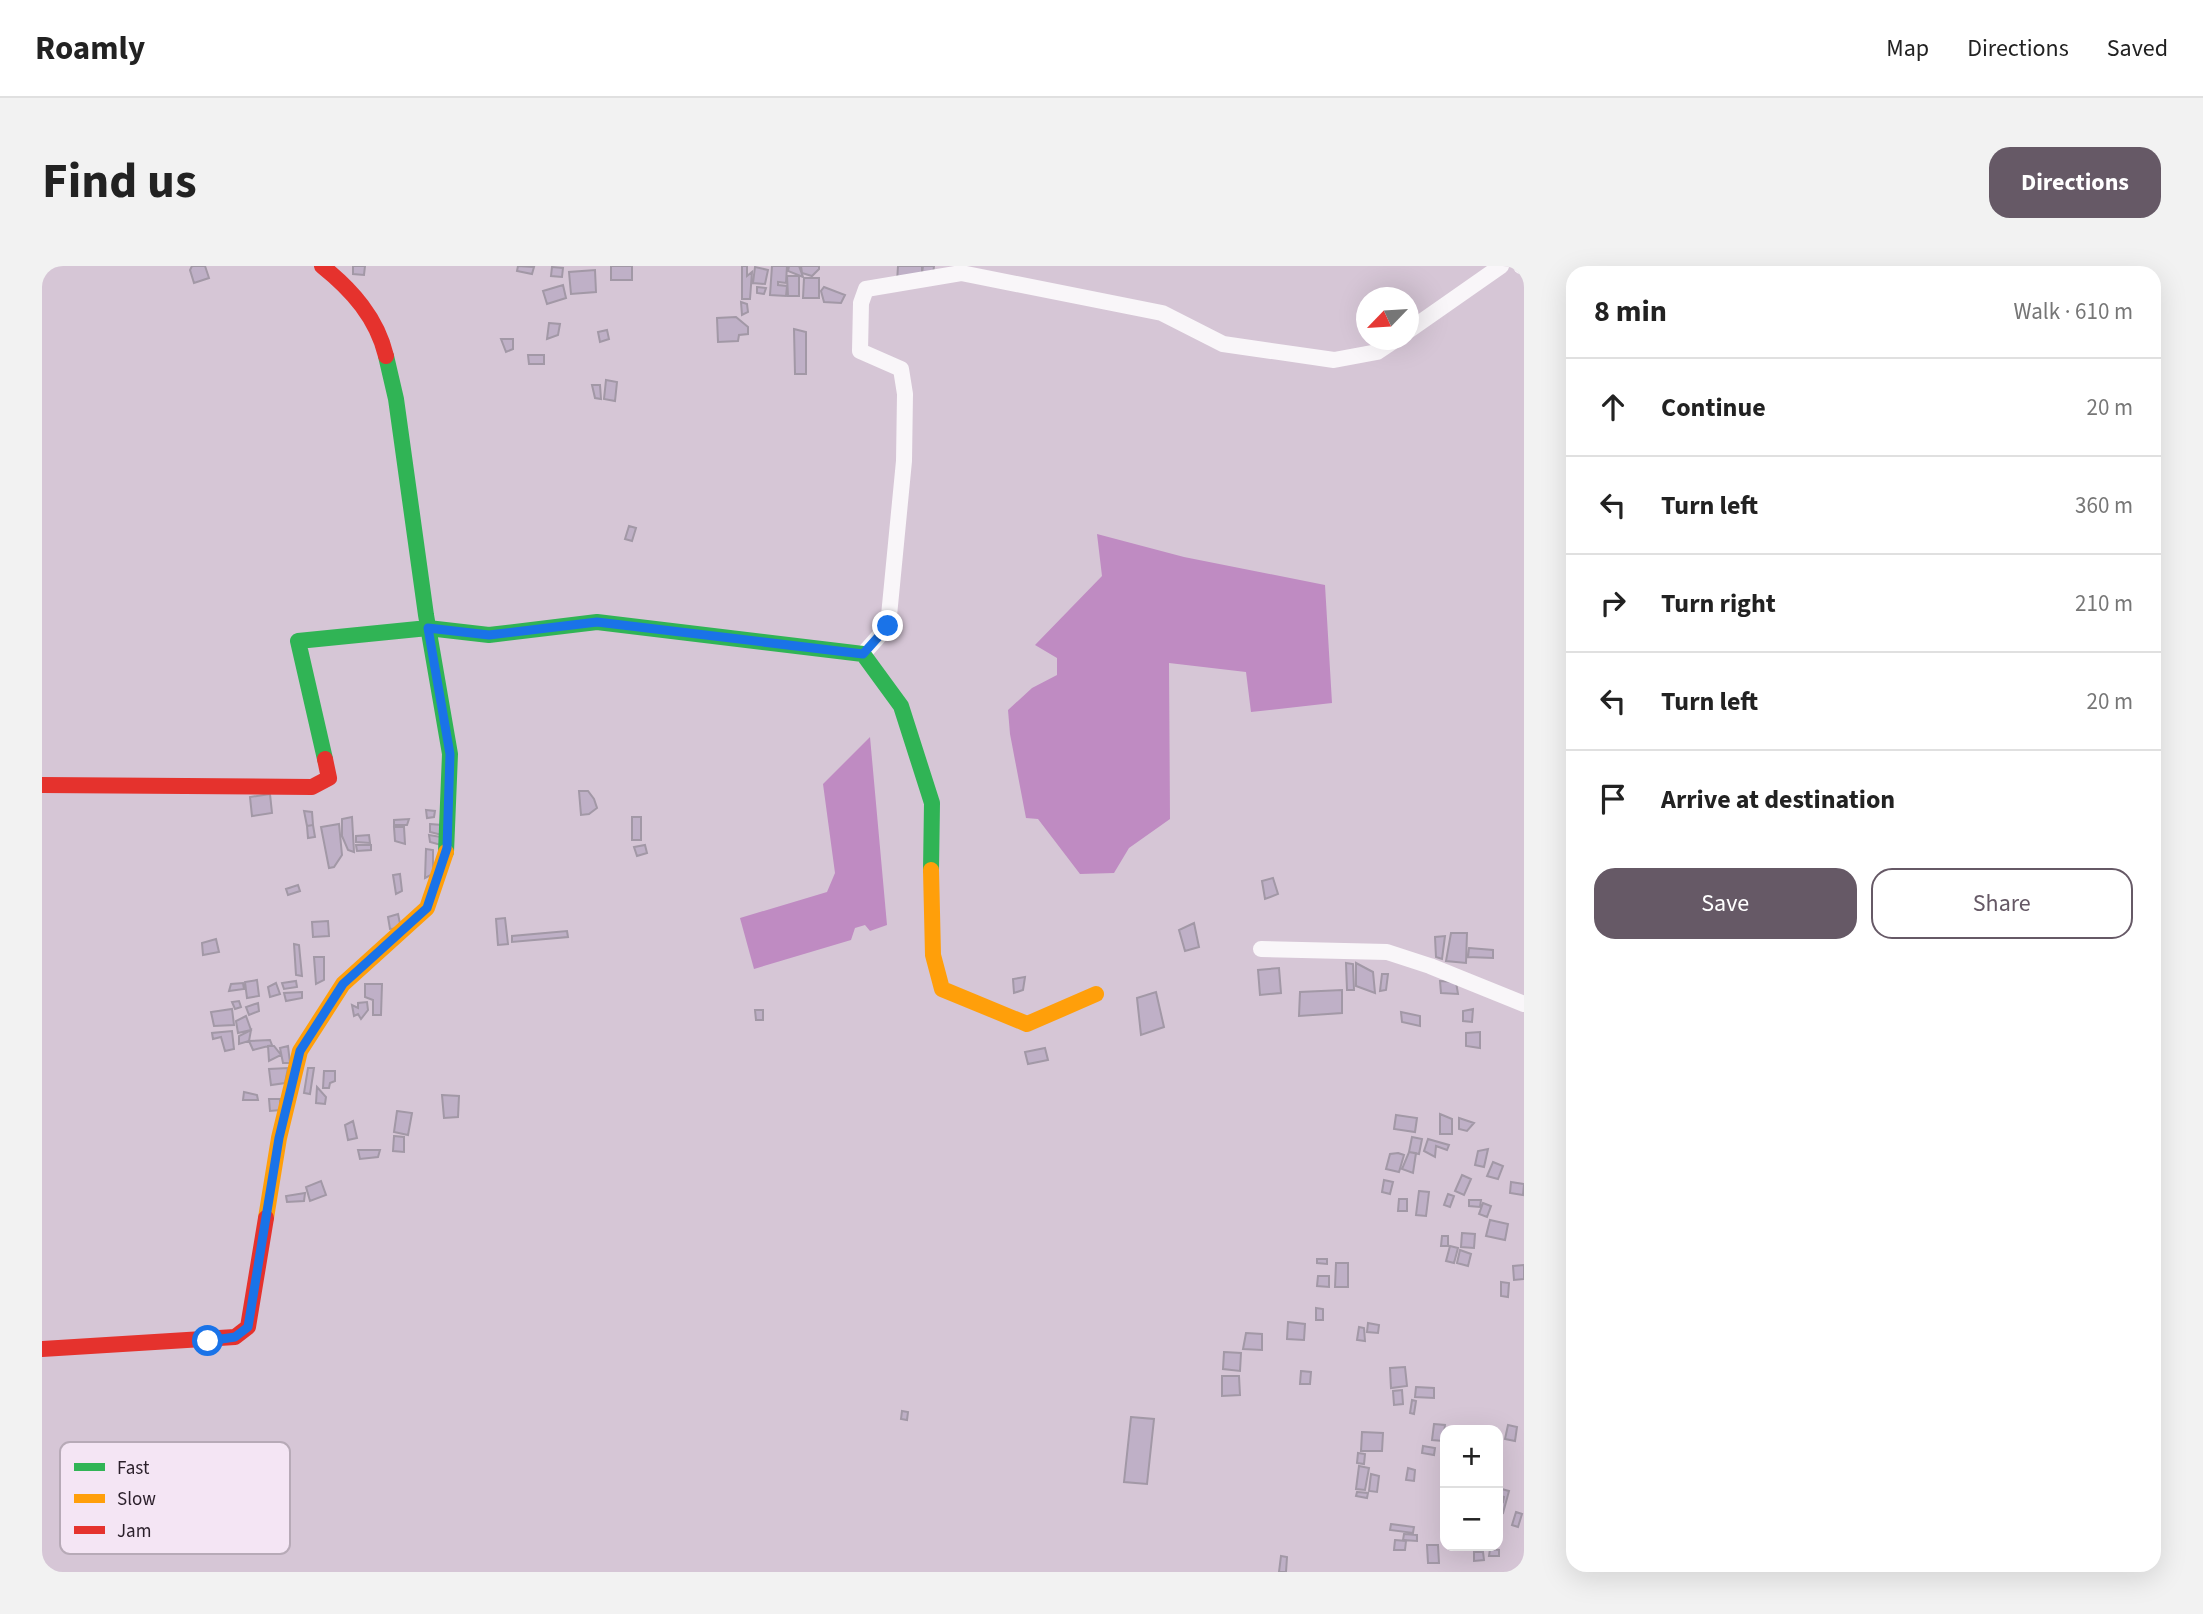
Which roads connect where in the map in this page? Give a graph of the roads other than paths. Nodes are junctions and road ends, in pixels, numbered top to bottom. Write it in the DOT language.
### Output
graph roads {
  1 [pos="322,266"];
  2 [pos="1501,266"];
  3 [pos="1419,324"];
  4 [pos="1380,350"];
  5 [pos="428,628"];
  6 [pos="863,654"];
  7 [pos="42,785"];
  8 [pos="1261,949"];
  9 [pos="1096,994"];
  10 [pos="1524,1004"];
  11 [pos="42,1349"];
  1 -- 5 [label="street"];
  2 -- 3 [label="street"];
  4 -- 6 [label="street"];
  5 -- 6 [label="street"];
  5 -- 7 [label="street"];
  5 -- 11 [label="street"];
  6 -- 9 [label="street"];
  8 -- 10 [label="street"];
}
